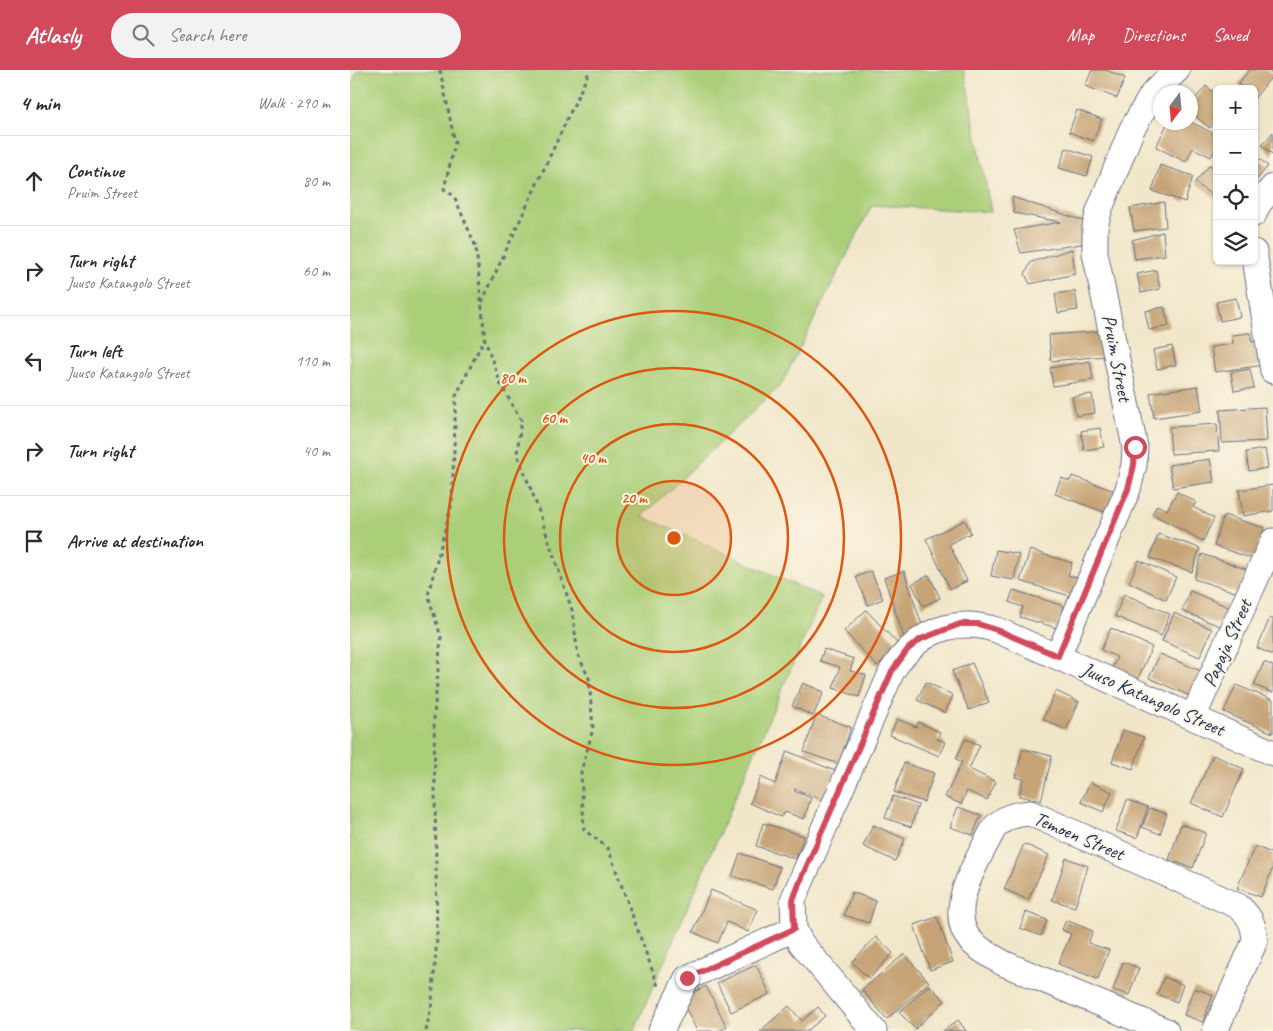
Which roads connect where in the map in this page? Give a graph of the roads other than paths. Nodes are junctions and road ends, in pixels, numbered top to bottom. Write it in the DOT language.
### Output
graph roads {
  1 [pos="1177,70"];
  2 [pos="1273,187"];
  3 [pos="1258,205"];
  4 [pos="1256,265"];
  5 [pos="1273,371"];
  6 [pos="1273,541"];
  7 [pos="1058,656"];
  8 [pos="1193,717"];
  9 [pos="1273,754"];
  10 [pos="794,929"];
  11 [pos="665,1023"];
  12 [pos="874,1031"];
  13 [pos="1166,1031"];
  14 [pos="1215,1031"];
  1 -- 7 [label="street, Pruim Street"];
  2 -- 3 [label="street"];
  4 -- 5 [label="street"];
  6 -- 8 [label="street, Papaja Street"];
  7 -- 8 [label="street, Juuso Katangolo Street"];
  7 -- 10 [label="street, Juuso Katangolo Street"];
  8 -- 9 [label="street, Juuso Katangolo Street"];
  10 -- 11 [label="street"];
  10 -- 12 [label="street, Juuso Katangolo Street"];
  13 -- 14 [label="street, Temoen Street"];
}
